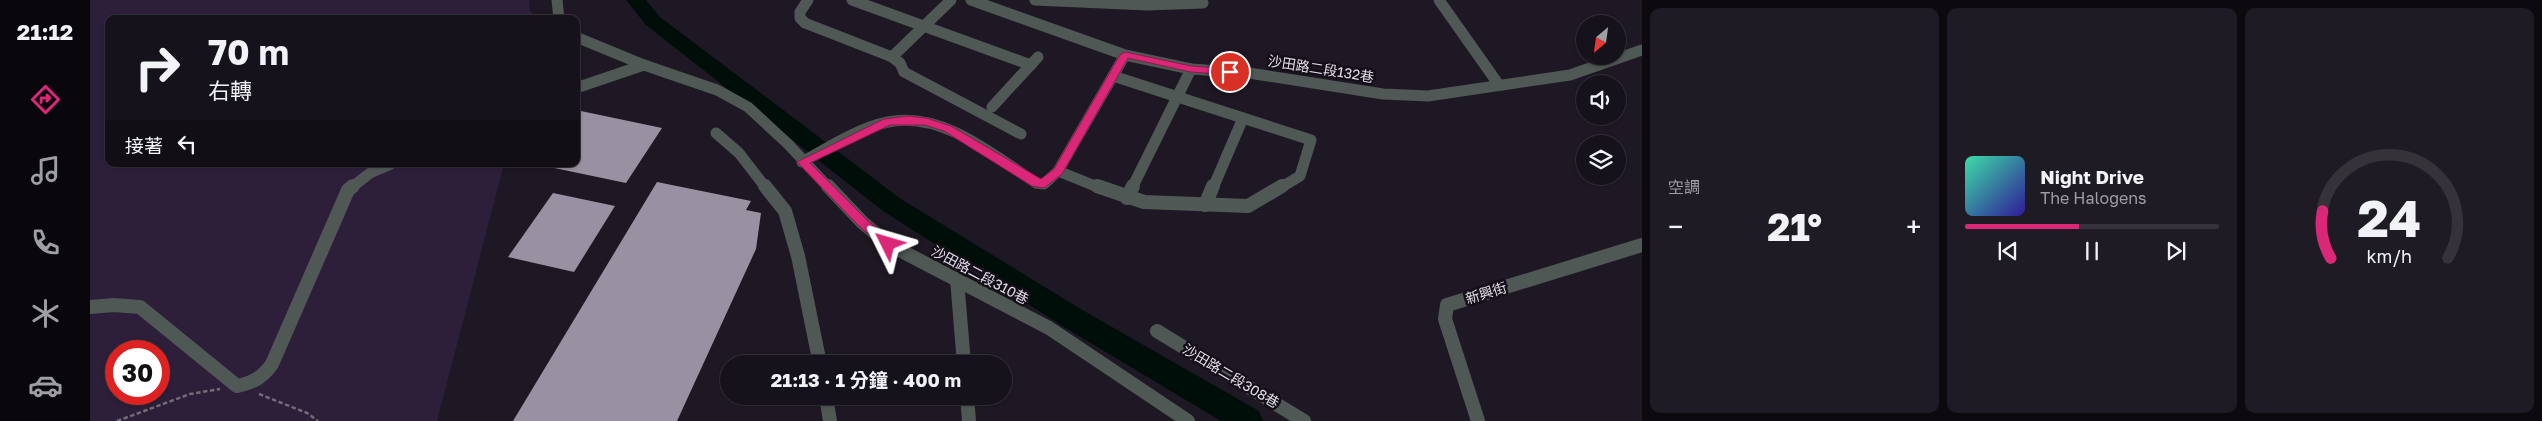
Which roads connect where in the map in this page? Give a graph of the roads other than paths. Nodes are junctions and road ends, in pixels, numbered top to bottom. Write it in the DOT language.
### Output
graph roads {
  1 [pos="557,0"];
  2 [pos="808,0"];
  3 [pos="852,0"];
  4 [pos="951,0"];
  5 [pos="971,0"];
  6 [pos="1035,0"];
  7 [pos="1133,0"];
  8 [pos="1439,0"];
  9 [pos="1203,3"];
  10 [pos="1146,5"];
  11 [pos="559,15"];
  12 [pos="926,26"];
  13 [pos="580,39"];
  14 [pos="1642,50"];
  15 [pos="1125,55"];
  16 [pos="892,57"];
  17 [pos="644,65"];
  18 [pos="1191,69"];
  19 [pos="1113,76"];
  20 [pos="1499,85"];
  21 [pos="580,87"];
  22 [pos="1178,97"];
  23 [pos="992,107"];
  24 [pos="1243,118"];
  25 [pos="716,133"];
  26 [pos="1021,134"];
  27 [pos="802,162"];
  28 [pos="384,167"];
  29 [pos="1058,171"];
  30 [pos="1126,198"];
  31 [pos="1205,205"];
  32 [pos="1642,245"];
  33 [pos="957,279"];
  34 [pos="90,307"];
  35 [pos="1157,331"];
  36 [pos="818,355"];
  37 [pos="963,355"];
  38 [pos="827,405"];
  39 [pos="968,405"];
  40 [pos="830,421"];
  41 [pos="969,421"];
  42 [pos="1188,421"];
  43 [pos="1304,421"];
  44 [pos="1478,421"];
  1 -- 11 [label="street"];
  2 -- 16 [label="street"];
  3 -- 12 [label="street"];
  4 -- 12 [label="street"];
  5 -- 15 [label="street, 沙田路二段132巷"];
  6 -- 10 [label="street"];
  7 -- 10 [label="street"];
  8 -- 20 [label="street"];
  9 -- 10 [label="street"];
  12 -- 16 [label="street"];
  12 -- 23 [label="street"];
  13 -- 17 [label="street, 沙田路二段310巷"];
  14 -- 20 [label="street, 沙田路二段132巷"];
  15 -- 18 [label="street, 沙田路二段132巷"];
  15 -- 19 [label="street"];
  16 -- 26 [label="street"];
  17 -- 21 [label="street"];
  17 -- 27 [label="street, 沙田路二段310巷"];
  18 -- 20 [label="street, 沙田路二段132巷"];
  18 -- 22 [label="street"];
  19 -- 22 [label="street"];
  19 -- 29 [label="street"];
  22 -- 24 [label="street"];
  22 -- 30 [label="street"];
  24 -- 31 [label="street"];
  24 -- 31 [label="street"];
  25 -- 36 [label="street"];
  27 -- 29 [label="street"];
  27 -- 33 [label="street, 沙田路二段310巷"];
  28 -- 34 [label="street"];
  29 -- 30 [label="street"];
  30 -- 31 [label="street"];
  32 -- 44 [label="street, 新興街"];
  33 -- 37 [label="street"];
  33 -- 42 [label="street, 沙田路二段310巷"];
  35 -- 43 [label="street, 沙田路二段308巷"];
  38 -- 40 [label="street"];
  39 -- 41 [label="street"];
}
